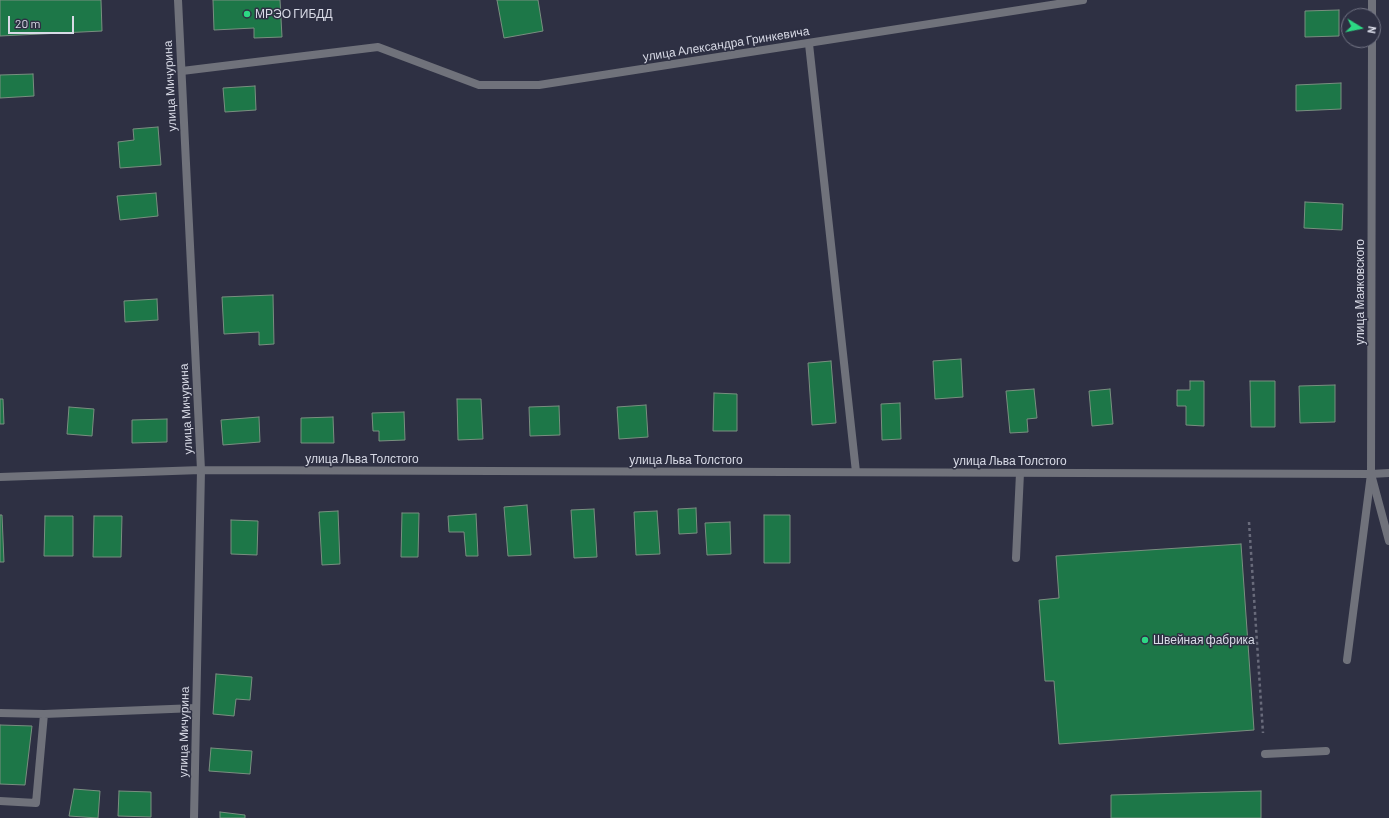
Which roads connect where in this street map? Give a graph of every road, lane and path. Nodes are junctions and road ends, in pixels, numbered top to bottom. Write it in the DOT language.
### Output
graph roads {
  1 [pos="178,0"];
  2 [pos="1083,0"];
  3 [pos="809,44"];
  4 [pos="1372,48"];
  5 [pos="182,71"];
  6 [pos="201,470"];
  7 [pos="856,472"];
  8 [pos="1020,473"];
  9 [pos="1389,473"];
  10 [pos="1371,474"];
  11 [pos="0,477"];
  12 [pos="1249,522"];
  13 [pos="1389,541"];
  14 [pos="1016,558"];
  15 [pos="1347,660"];
  16 [pos="196,708"];
  17 [pos="0,713"];
  18 [pos="44,714"];
  19 [pos="1263,732"];
  20 [pos="1326,750"];
  21 [pos="1265,754"];
  22 [pos="0,801"];
  23 [pos="194,818"];
  1 -- 5 [label="street, улица Мичурина"];
  2 -- 3 [label="street, улица Александра Гринкевича"];
  3 -- 5 [label="street, улица Александра Гринкевича"];
  3 -- 7 [label="street"];
  4 -- 10 [label="street, улица Маяковского"];
  5 -- 6 [label="street, улица Мичурина"];
  6 -- 7 [label="street, улица Льва Толстого"];
  6 -- 11 [label="street, улица Льва Толстого"];
  6 -- 16 [label="street, улица Мичурина"];
  7 -- 8 [label="street, улица Льва Толстого"];
  8 -- 10 [label="street, улица Льва Толстого"];
  8 -- 14 [label="street"];
  9 -- 10 [label="street, улица Льва Толстого"];
  10 -- 13 [label="street, улица Маяковского"];
  10 -- 15 [label="street"];
  12 -- 19 [label="path"];
  16 -- 18 [label="street"];
  16 -- 23 [label="street, улица Мичурина"];
  17 -- 18 [label="street"];
  18 -- 22 [label="street"];
  20 -- 21 [label="street"];
}
